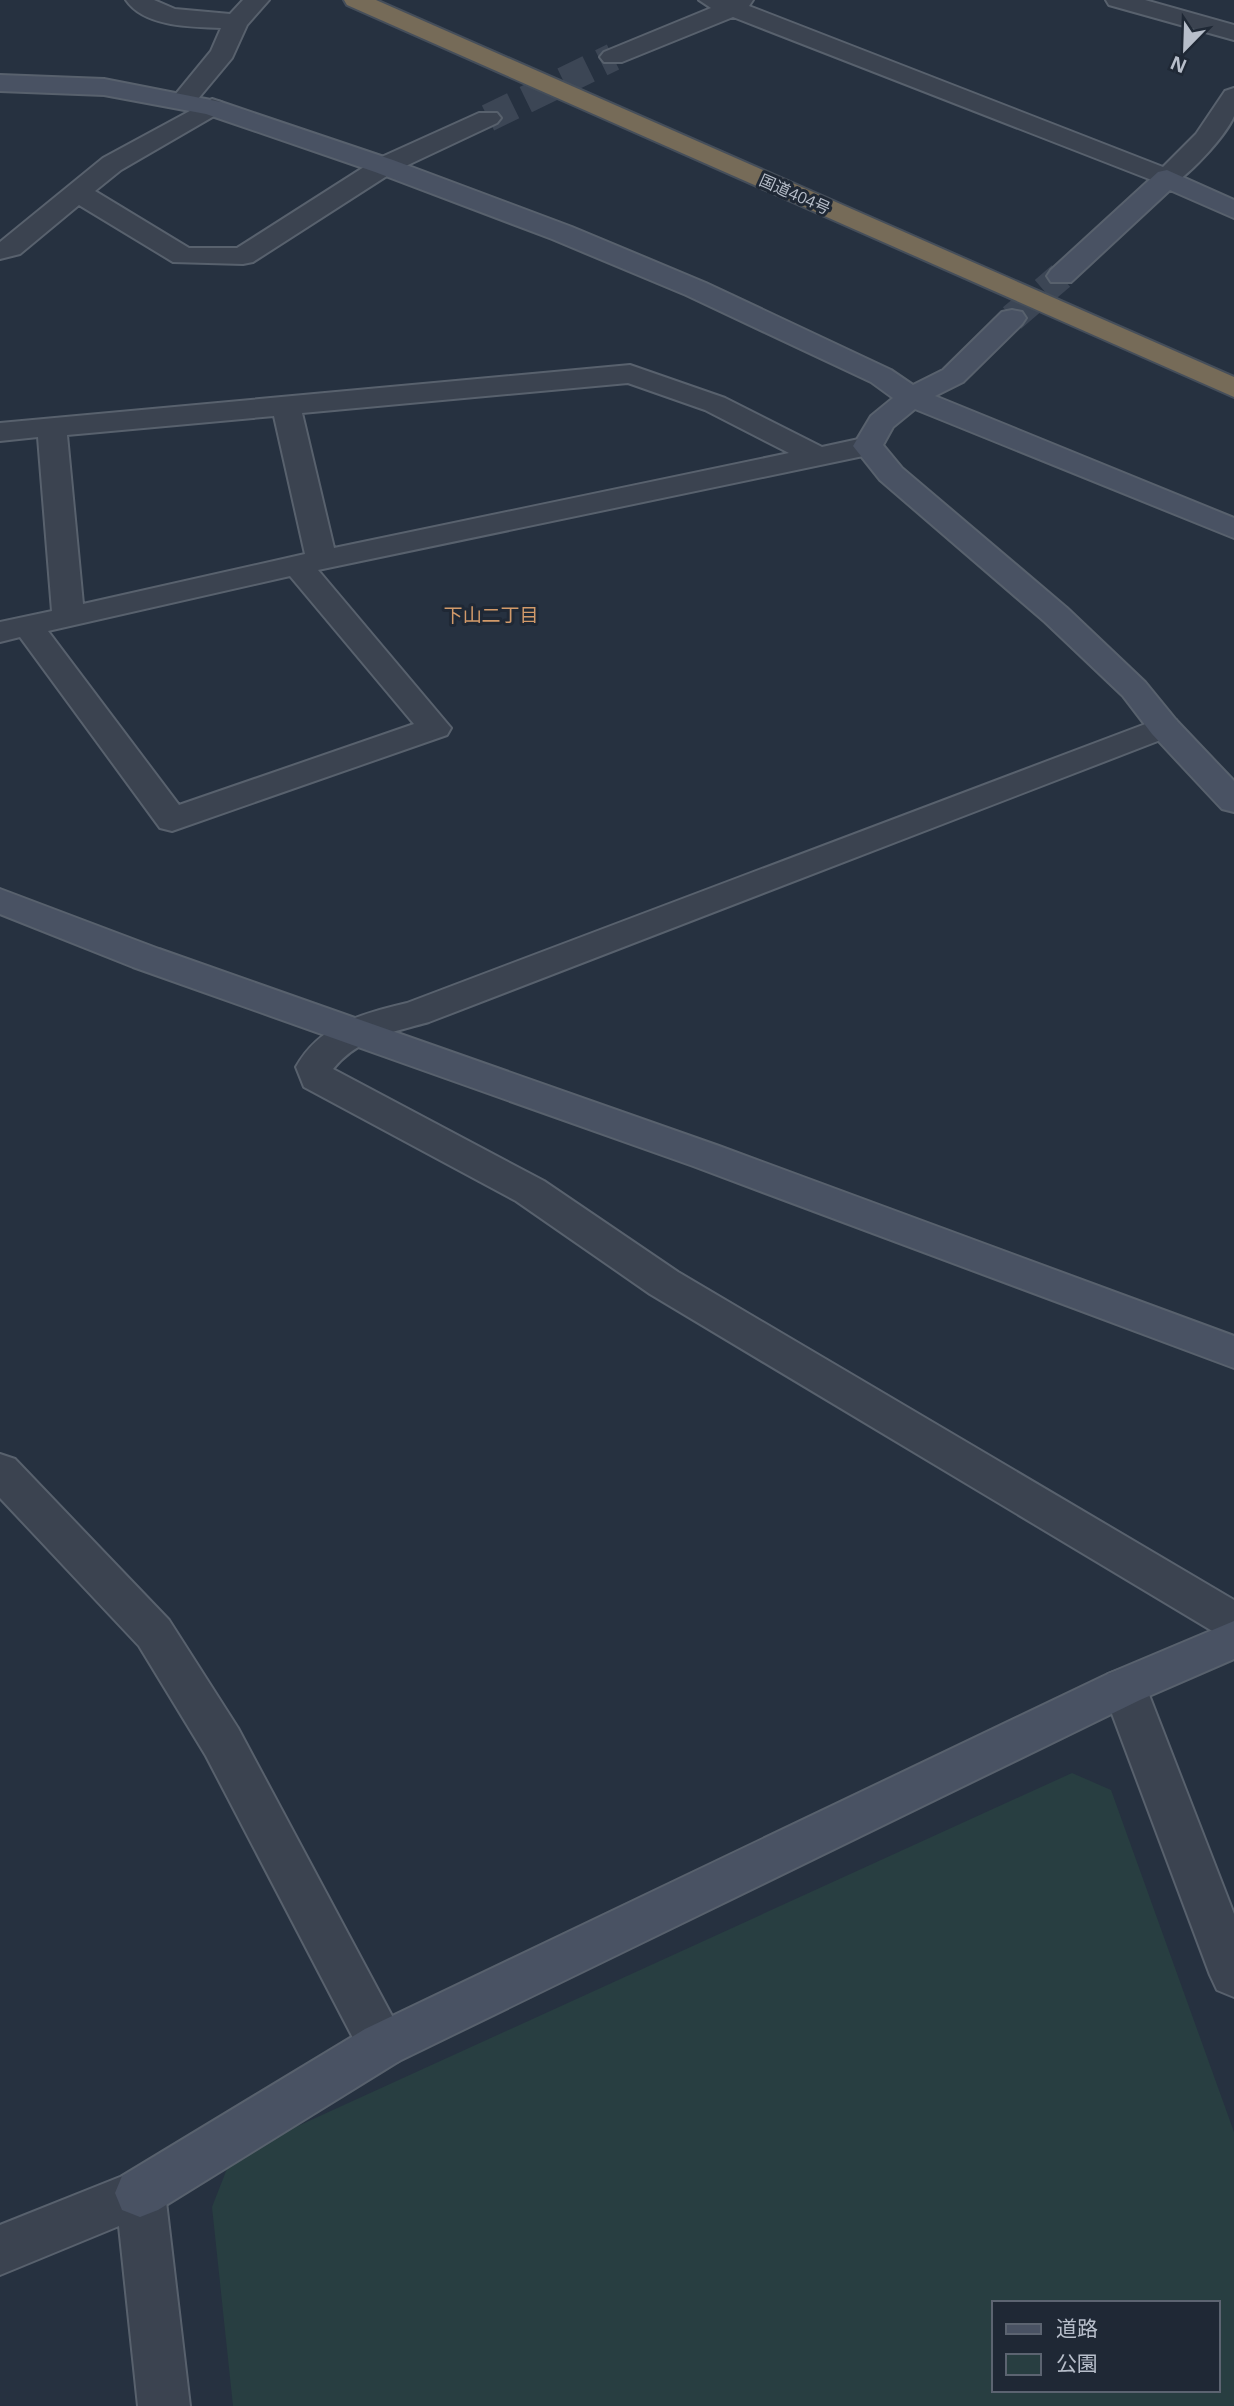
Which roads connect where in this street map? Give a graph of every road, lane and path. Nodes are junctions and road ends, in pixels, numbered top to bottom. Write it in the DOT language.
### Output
graph roads {
  1 [pos="138,0"];
  2 [pos="257,0"];
  3 [pos="1118,0"];
  4 [pos="362,3"];
  5 [pos="728,3"];
  6 [pos="236,22"];
  7 [pos="1234,33"];
  8 [pos="613,57"];
  9 [pos="0,83"];
  10 [pos="1234,96"];
  11 [pos="183,101"];
  12 [pos="212,107"];
  13 [pos="488,118"];
  14 [pos="384,166"];
  15 [pos="1167,178"];
  16 [pos="77,192"];
  17 [pos="1234,210"];
  18 [pos="0,251"];
  19 [pos="1061,276"];
  20 [pos="1012,318"];
  21 [pos="1234,388"];
  22 [pos="911,397"];
  23 [pos="286,406"];
  24 [pos="52,427"];
  25 [pos="0,432"];
  26 [pos="868,446"];
  27 [pos="815,455"];
  28 [pos="1234,530"];
  29 [pos="309,563"];
  30 [pos="68,618"];
  31 [pos="14,629"];
  32 [pos="1164,727"];
  33 [pos="1234,801"];
  34 [pos="0,901"];
  35 [pos="355,1029"];
  36 [pos="1234,1352"];
  37 [pos="0,1471"];
  38 [pos="1234,1622"];
  39 [pos="1234,1639"];
  40 [pos="1124,1687"];
  41 [pos="1234,1975"];
  42 [pos="383,2045"];
  43 [pos="141,2193"];
  44 [pos="0,2250"];
  45 [pos="164,2406"];
  1 -- 6 [label="street"];
  2 -- 6 [label="street"];
  3 -- 7 [label="street"];
  4 -- 21 [label="highway, 国道404号"];
  5 -- 8 [label="street"];
  5 -- 15 [label="street"];
  6 -- 11 [label="street"];
  9 -- 11 [label="street"];
  10 -- 15 [label="street"];
  11 -- 12 [label="street"];
  12 -- 14 [label="street"];
  12 -- 16 [label="street"];
  13 -- 14 [label="street"];
  14 -- 16 [label="street"];
  14 -- 22 [label="street"];
  15 -- 17 [label="street"];
  15 -- 19 [label="street"];
  16 -- 18 [label="street"];
  20 -- 22 [label="street"];
  22 -- 26 [label="street"];
  22 -- 28 [label="street"];
  23 -- 24 [label="street"];
  23 -- 27 [label="street"];
  23 -- 29 [label="street"];
  24 -- 25 [label="street"];
  24 -- 30 [label="street"];
  26 -- 27 [label="street"];
  26 -- 32 [label="street"];
  27 -- 29 [label="street"];
  29 -- 30 [label="street"];
  29 -- 31 [label="street"];
  30 -- 31 [label="street"];
  32 -- 33 [label="street"];
  32 -- 35 [label="street"];
  34 -- 35 [label="street"];
  35 -- 36 [label="street"];
  35 -- 38 [label="street"];
  37 -- 42 [label="street"];
  39 -- 40 [label="street"];
  40 -- 41 [label="street"];
  40 -- 42 [label="street"];
  42 -- 43 [label="street"];
  43 -- 44 [label="street"];
  43 -- 45 [label="street"];
}
